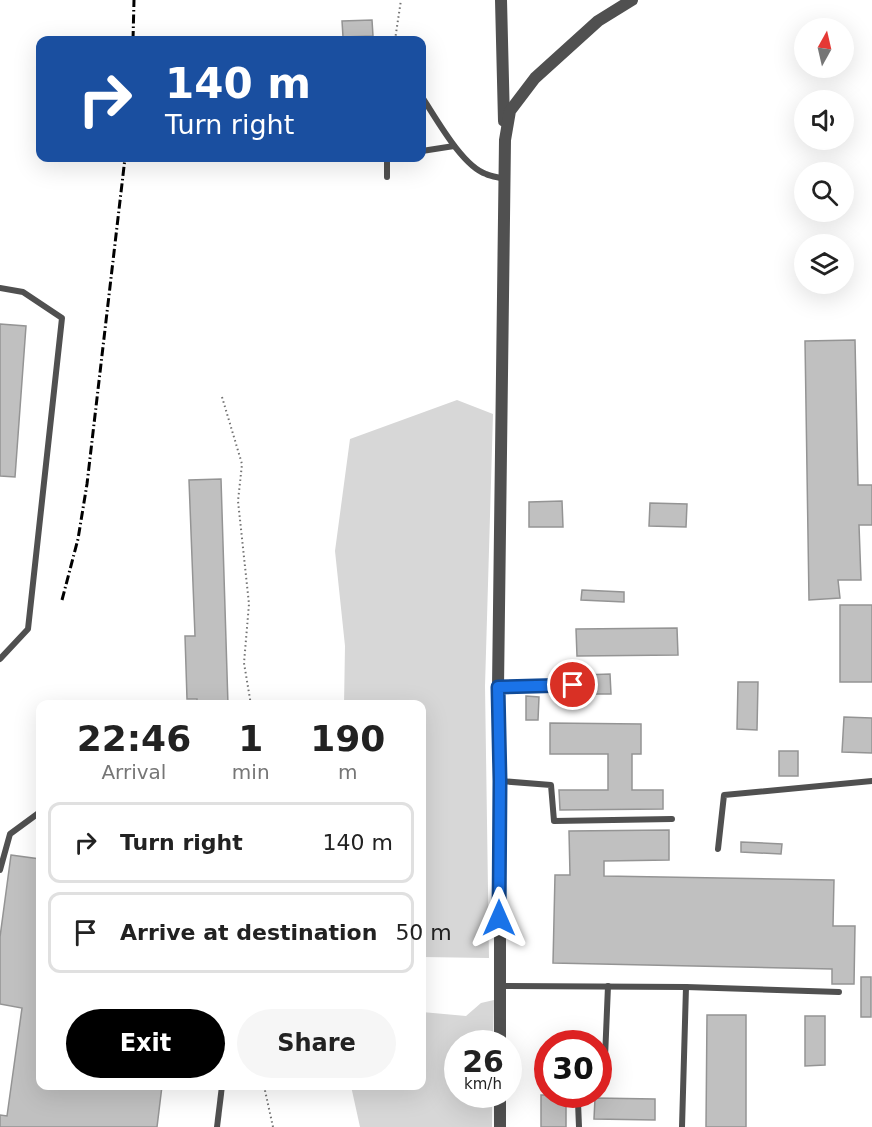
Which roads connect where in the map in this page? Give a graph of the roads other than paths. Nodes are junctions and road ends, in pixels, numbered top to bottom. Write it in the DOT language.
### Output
graph roads {
  1 [pos="501,0"];
  2 [pos="632,0"];
  3 [pos="426,103"];
  4 [pos="505,140"];
  5 [pos="454,146"];
  6 [pos="426,150"];
  7 [pos="387,162"];
  8 [pos="387,177"];
  9 [pos="505,179"];
  10 [pos="0,288"];
  11 [pos="0,659"];
  12 [pos="573,685"];
  13 [pos="498,687"];
  14 [pos="500,781"];
  15 [pos="872,781"];
  16 [pos="36,815"];
  17 [pos="672,819"];
  18 [pos="718,849"];
  19 [pos="0,870"];
  20 [pos="499,986"];
  21 [pos="608,986"];
  22 [pos="686,987"];
  23 [pos="839,992"];
  24 [pos="500,1030"];
  25 [pos="606,1030"];
  26 [pos="222,1090"];
  27 [pos="500,1108"];
  28 [pos="578,1108"];
  29 [pos="217,1127"];
  30 [pos="501,1127"];
  31 [pos="579,1127"];
  32 [pos="682,1127"];
  1 -- 4 [label="street"];
  2 -- 4 [label="street"];
  3 -- 5 [label="lane"];
  4 -- 9 [label="street"];
  5 -- 6 [label="lane"];
  5 -- 9 [label="lane"];
  7 -- 8 [label="lane"];
  9 -- 13 [label="street"];
  10 -- 11 [label="lane"];
  12 -- 13 [label="lane"];
  13 -- 14 [label="street"];
  14 -- 17 [label="lane"];
  14 -- 20 [label="street"];
  15 -- 18 [label="lane"];
  16 -- 19 [label="lane"];
  20 -- 21 [label="lane"];
  20 -- 24 [label="street"];
  21 -- 22 [label="lane"];
  21 -- 25 [label="lane"];
  22 -- 23 [label="lane"];
  22 -- 32 [label="lane"];
  26 -- 29 [label="lane"];
  27 -- 30 [label="street"];
  28 -- 31 [label="lane"];
}
